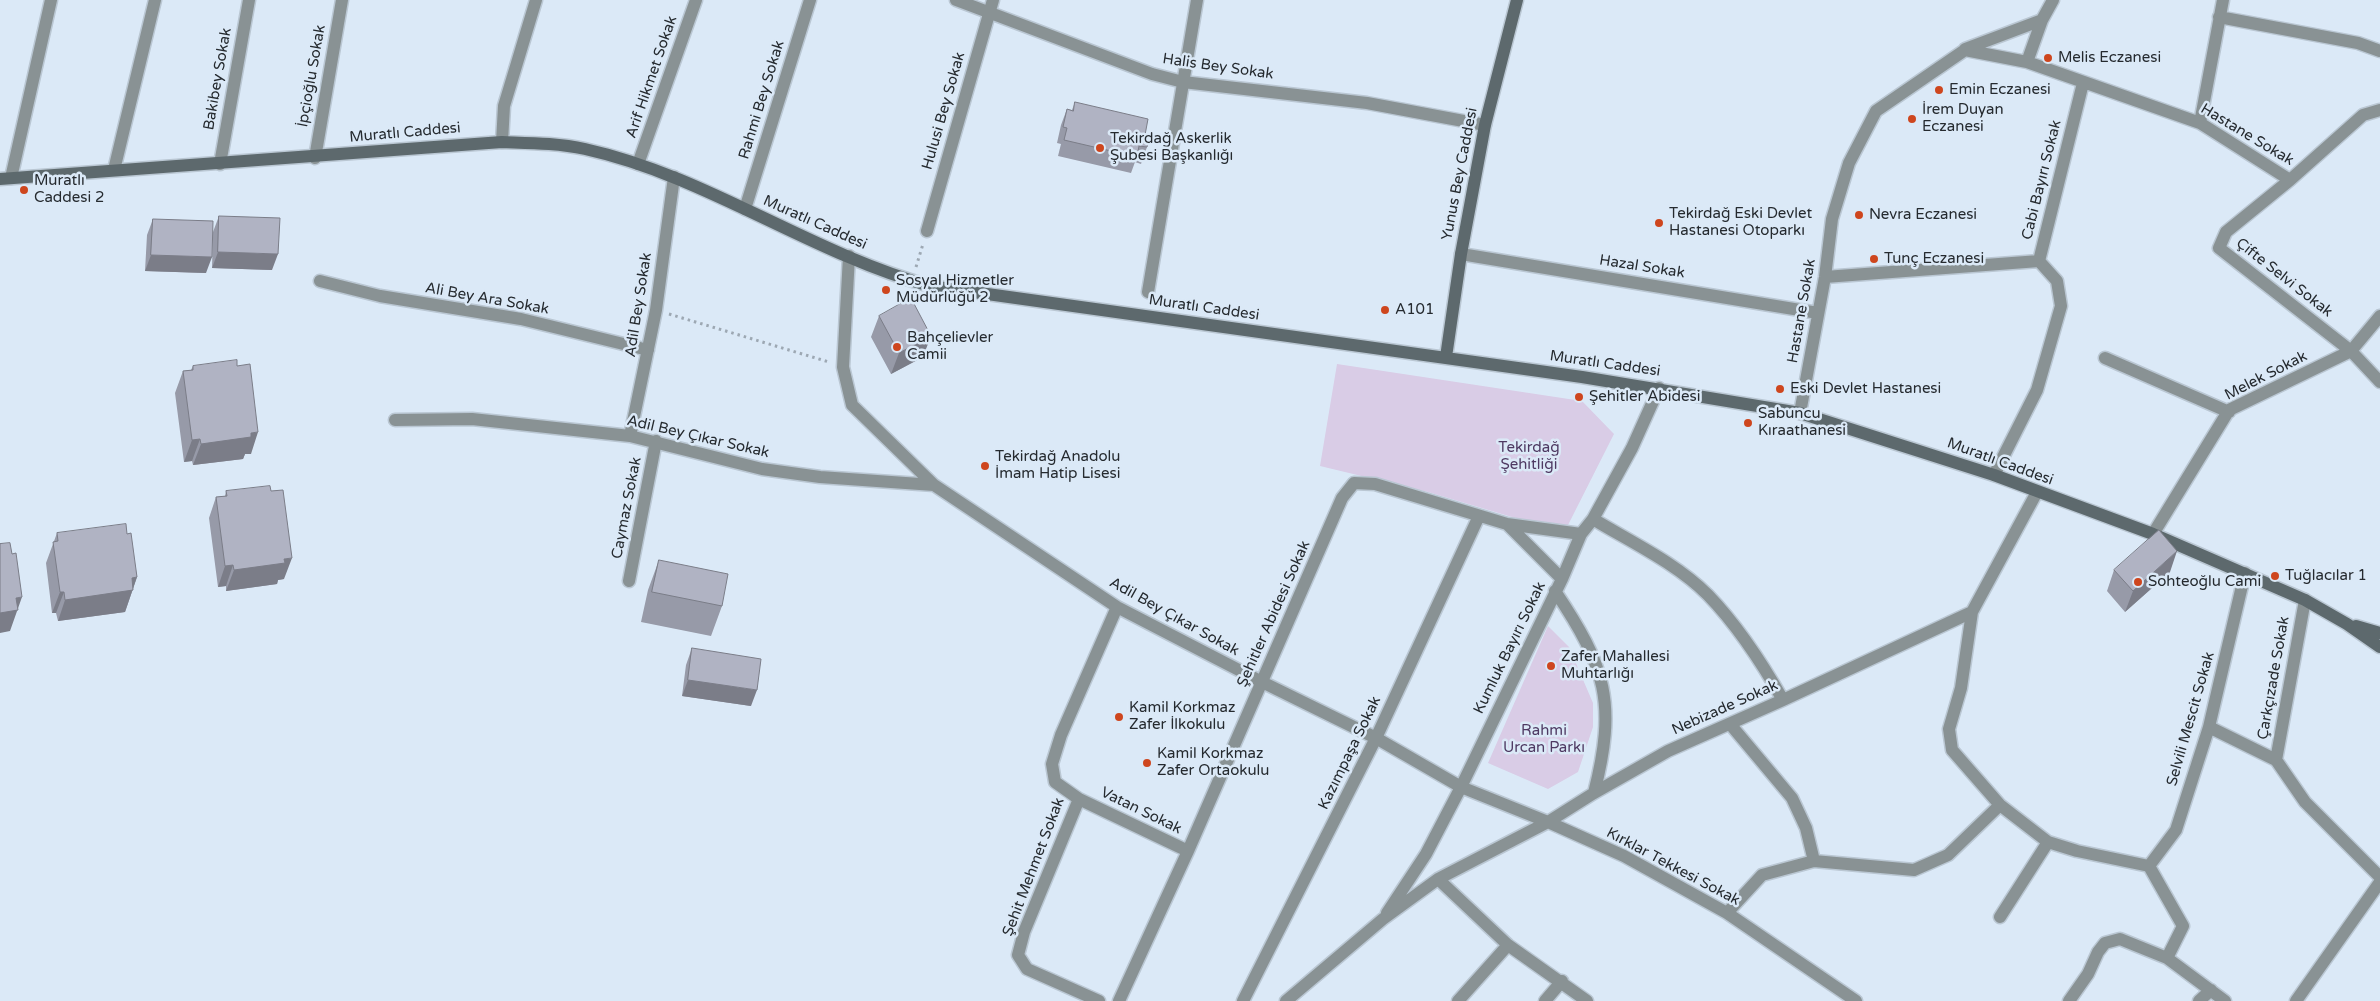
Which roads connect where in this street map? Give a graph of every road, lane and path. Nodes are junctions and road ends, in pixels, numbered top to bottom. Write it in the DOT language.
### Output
graph roads {
  1 [pos="51,0"];
  2 [pos="155,0"];
  3 [pos="249,0"];
  4 [pos="342,0"];
  5 [pos="536,0"];
  6 [pos="696,0"];
  7 [pos="810,0"];
  8 [pos="956,0"];
  9 [pos="1197,0"];
  10 [pos="2052,0"];
  11 [pos="2223,0"];
  12 [pos="1513,1"];
  13 [pos="991,6"];
  14 [pos="2219,17"];
  15 [pos="2042,20"];
  16 [pos="1965,50"];
  17 [pos="2380,51"];
  18 [pos="2027,62"];
  19 [pos="1183,82"];
  20 [pos="2083,83"];
  21 [pos="2380,110"];
  22 [pos="2200,123"];
  23 [pos="1485,125"];
  24 [pos="502,142"];
  25 [pos="315,158"];
  26 [pos="220,164"];
  27 [pos="638,164"];
  28 [pos="114,170"];
  29 [pos="6,178"];
  30 [pos="674,178"];
  31 [pos="2290,180"];
  32 [pos="745,209"];
  33 [pos="927,231"];
  34 [pos="1461,254"];
  35 [pos="849,256"];
  36 [pos="2039,261"];
  37 [pos="1825,277"];
  38 [pos="320,281"];
  39 [pos="912,281"];
  40 [pos="1148,292"];
  41 [pos="656,310"];
  42 [pos="1818,313"];
  43 [pos="2380,316"];
  44 [pos="648,350"];
  45 [pos="2351,351"];
  46 [pos="1446,357"];
  47 [pos="2105,358"];
  48 [pos="844,367"];
  49 [pos="2380,382"];
  50 [pos="1659,388"];
  51 [pos="2229,412"];
  52 [pos="1800,413"];
  53 [pos="395,420"];
  54 [pos="630,436"];
  55 [pos="656,441"];
  56 [pos="1994,475"];
  57 [pos="934,485"];
  58 [pos="2038,492"];
  59 [pos="1479,516"];
  60 [pos="1593,519"];
  61 [pos="1507,524"];
  62 [pos="1581,534"];
  63 [pos="2153,534"];
  64 [pos="2245,573"];
  65 [pos="1562,578"];
  66 [pos="629,581"];
  67 [pos="1555,591"];
  68 [pos="2305,600"];
  69 [pos="1117,607"];
  70 [pos="1972,612"];
  71 [pos="2346,624"];
  72 [pos="2380,633"];
  73 [pos="2380,647"];
  74 [pos="1262,682"];
  75 [pos="1783,700"];
  76 [pos="1730,724"];
  77 [pos="2209,727"];
  78 [pos="1376,738"];
  79 [pos="2276,760"];
  80 [pos="1461,787"];
  81 [pos="1594,793"];
  82 [pos="1079,799"];
  83 [pos="2000,805"];
  84 [pos="1548,822"];
  85 [pos="2048,842"];
  86 [pos="1188,851"];
  87 [pos="1814,861"];
  88 [pos="2150,866"];
  89 [pos="2380,877"];
  90 [pos="1438,880"];
  91 [pos="2380,882"];
  92 [pos="1727,913"];
  93 [pos="2000,917"];
  94 [pos="1383,920"];
  95 [pos="1508,945"];
  96 [pos="2167,958"];
  97 [pos="1562,982"];
  98 [pos="2211,990"];
  99 [pos="2299,999"];
  100 [pos="1099,1001"];
  101 [pos="1119,1001"];
  102 [pos="1242,1001"];
  103 [pos="1286,1001"];
  104 [pos="1458,1001"];
  105 [pos="1545,1001"];
  106 [pos="1587,1001"];
  107 [pos="1856,1001"];
  108 [pos="2069,1001"];
  109 [pos="2199,1001"];
  110 [pos="2225,1001"];
  1 -- 29 [label="street"];
  2 -- 28 [label="street"];
  3 -- 26 [label="street, Bakibey Sokak"];
  4 -- 25 [label="street, İpçioğlu Sokak"];
  5 -- 24 [label="street"];
  6 -- 27 [label="street, Arif Hikmet Sokak"];
  7 -- 32 [label="street, Rahmi Bey Sokak"];
  8 -- 13 [label="street, Halis Bey Sokak"];
  9 -- 19 [label="street"];
  10 -- 15 [label="street"];
  11 -- 14 [label="street"];
  12 -- 23 [label="main road, Yunus Bey Caddesi"];
  13 -- 19 [label="street, Halis Bey Sokak"];
  13 -- 33 [label="street, Hulusi Bey Sokak"];
  14 -- 17 [label="street"];
  14 -- 22 [label="street"];
  15 -- 16 [label="street"];
  15 -- 18 [label="street"];
  16 -- 18 [label="street, Hastane Sokak"];
  16 -- 37 [label="street, Hastane Sokak"];
  18 -- 20 [label="street, Hastane Sokak"];
  19 -- 23 [label="street, Halis Bey Sokak"];
  19 -- 40 [label="street"];
  20 -- 22 [label="street, Hastane Sokak"];
  20 -- 36 [label="street, Cabi Bayırı Sokak"];
  21 -- 31 [label="street, Hastane Sokak"];
  22 -- 31 [label="street, Hastane Sokak"];
  23 -- 34 [label="main road, Yunus Bey Caddesi"];
  24 -- 25 [label="main road, Muratlı Caddesi"];
  24 -- 27 [label="main road, Muratlı Caddesi"];
  25 -- 26 [label="main road, Muratlı Caddesi"];
  26 -- 28 [label="main road, Muratlı Caddesi"];
  27 -- 30 [label="main road, Muratlı Caddesi"];
  28 -- 29 [label="main road, Muratlı Caddesi"];
  30 -- 32 [label="main road, Muratlı Caddesi"];
  30 -- 41 [label="street, Adil Bey Sokak"];
  31 -- 45 [label="street, Çifte Selvi Sokak"];
  32 -- 35 [label="main road, Muratlı Caddesi"];
  33 -- 39 [label="path"];
  34 -- 42 [label="street, Hazal Sokak"];
  34 -- 46 [label="main road, Yunus Bey Caddesi"];
  35 -- 39 [label="main road, Muratlı Caddesi"];
  35 -- 48 [label="street, Adil Bey Çıkar Sokak"];
  36 -- 37 [label="street"];
  36 -- 56 [label="street, Cabi Bayırı Sokak"];
  37 -- 42 [label="street, Hastane Sokak"];
  38 -- 44 [label="street, Ali Bey Ara Sokak"];
  39 -- 46 [label="main road, Muratlı Caddesi"];
  41 -- 44 [label="street, Adil Bey Sokak"];
  41 -- 48 [label="path"];
  42 -- 52 [label="street, Hastane Sokak"];
  43 -- 45 [label="street, Melek Sokak"];
  44 -- 54 [label="street, Adil Bey Sokak"];
  45 -- 49 [label="street, Çifte Selvi Sokak"];
  45 -- 51 [label="street, Melek Sokak"];
  46 -- 50 [label="main road, Muratlı Caddesi"];
  47 -- 51 [label="street"];
  48 -- 57 [label="street, Adil Bey Çıkar Sokak"];
  50 -- 52 [label="main road, Muratlı Caddesi"];
  50 -- 60 [label="street, Kumluk Bayırı Sokak"];
  51 -- 63 [label="street, Melek Sokak"];
  52 -- 56 [label="main road, Muratlı Caddesi"];
  53 -- 54 [label="street, Adil Bey Çıkar Sokak"];
  54 -- 55 [label="street, Adil Bey Çıkar Sokak"];
  55 -- 57 [label="street, Adil Bey Çıkar Sokak"];
  55 -- 66 [label="street, Caymaz Sokak"];
  56 -- 58 [label="main road, Muratlı Caddesi"];
  57 -- 69 [label="street, Adil Bey Çıkar Sokak"];
  58 -- 63 [label="main road, Muratlı Caddesi"];
  58 -- 70 [label="street"];
  59 -- 61 [label="street, Şehitler Abidesi Sokak"];
  59 -- 74 [label="street, Şehitler Abidesi Sokak"];
  59 -- 78 [label="street, Kazımpaşa Sokak"];
  60 -- 62 [label="street, Kumluk Bayırı Sokak"];
  60 -- 75 [label="street"];
  61 -- 62 [label="street, Şehitler Abidesi Sokak"];
  61 -- 65 [label="street"];
  62 -- 65 [label="street, Kumluk Bayırı Sokak"];
  63 -- 64 [label="main road, Muratlı Caddesi"];
  64 -- 68 [label="main road, Muratlı Caddesi"];
  64 -- 77 [label="street, Selvili Mescit Sokak"];
  65 -- 67 [label="street, Kumluk Bayırı Sokak"];
  67 -- 80 [label="street, Kumluk Bayırı Sokak"];
  67 -- 81 [label="street"];
  68 -- 71 [label="main road, Muratlı Caddesi"];
  68 -- 79 [label="street, Çarkçızade Sokak"];
  69 -- 74 [label="street, Adil Bey Çıkar Sokak"];
  69 -- 82 [label="street, Şehit Mehmet Sokak"];
  70 -- 75 [label="street, Nebizade Sokak"];
  70 -- 83 [label="street"];
  71 -- 72 [label="main road"];
  71 -- 73 [label="main road, Muratlı Caddesi"];
  74 -- 78 [label="street, Adil Bey Çıkar Sokak"];
  74 -- 86 [label="street, Şehitler Abidesi Sokak"];
  75 -- 76 [label="street, Nebizade Sokak"];
  76 -- 81 [label="street, Nebizade Sokak"];
  76 -- 87 [label="street"];
  77 -- 79 [label="street"];
  77 -- 88 [label="street, Selvili Mescit Sokak"];
  78 -- 80 [label="street, Adil Bey Çıkar Sokak"];
  78 -- 102 [label="street, Kazımpaşa Sokak"];
  79 -- 89 [label="street"];
  80 -- 84 [label="street, Kırklar Tekkesi Sokak"];
  80 -- 94 [label="street, Kumluk Bayırı Sokak"];
  81 -- 84 [label="street, Nebizade Sokak"];
  82 -- 86 [label="street, Vatan Sokak"];
  82 -- 100 [label="street, Şehit Mehmet Sokak"];
  83 -- 85 [label="street"];
  83 -- 87 [label="street"];
  84 -- 90 [label="street, Nebizade Sokak"];
  84 -- 92 [label="street, Kırklar Tekkesi Sokak"];
  85 -- 88 [label="street"];
  85 -- 93 [label="street"];
  86 -- 101 [label="street, Şehitler Abidesi Sokak"];
  87 -- 92 [label="street"];
  88 -- 96 [label="street"];
  90 -- 94 [label="street, Nebizade Sokak"];
  90 -- 95 [label="street"];
  91 -- 99 [label="street"];
  92 -- 107 [label="street, Kırklar Tekkesi Sokak"];
  94 -- 103 [label="street"];
  95 -- 97 [label="street"];
  95 -- 104 [label="street"];
  96 -- 98 [label="street"];
  96 -- 108 [label="street"];
  97 -- 105 [label="street"];
  97 -- 106 [label="street"];
  98 -- 109 [label="street"];
  98 -- 110 [label="street"];
}
